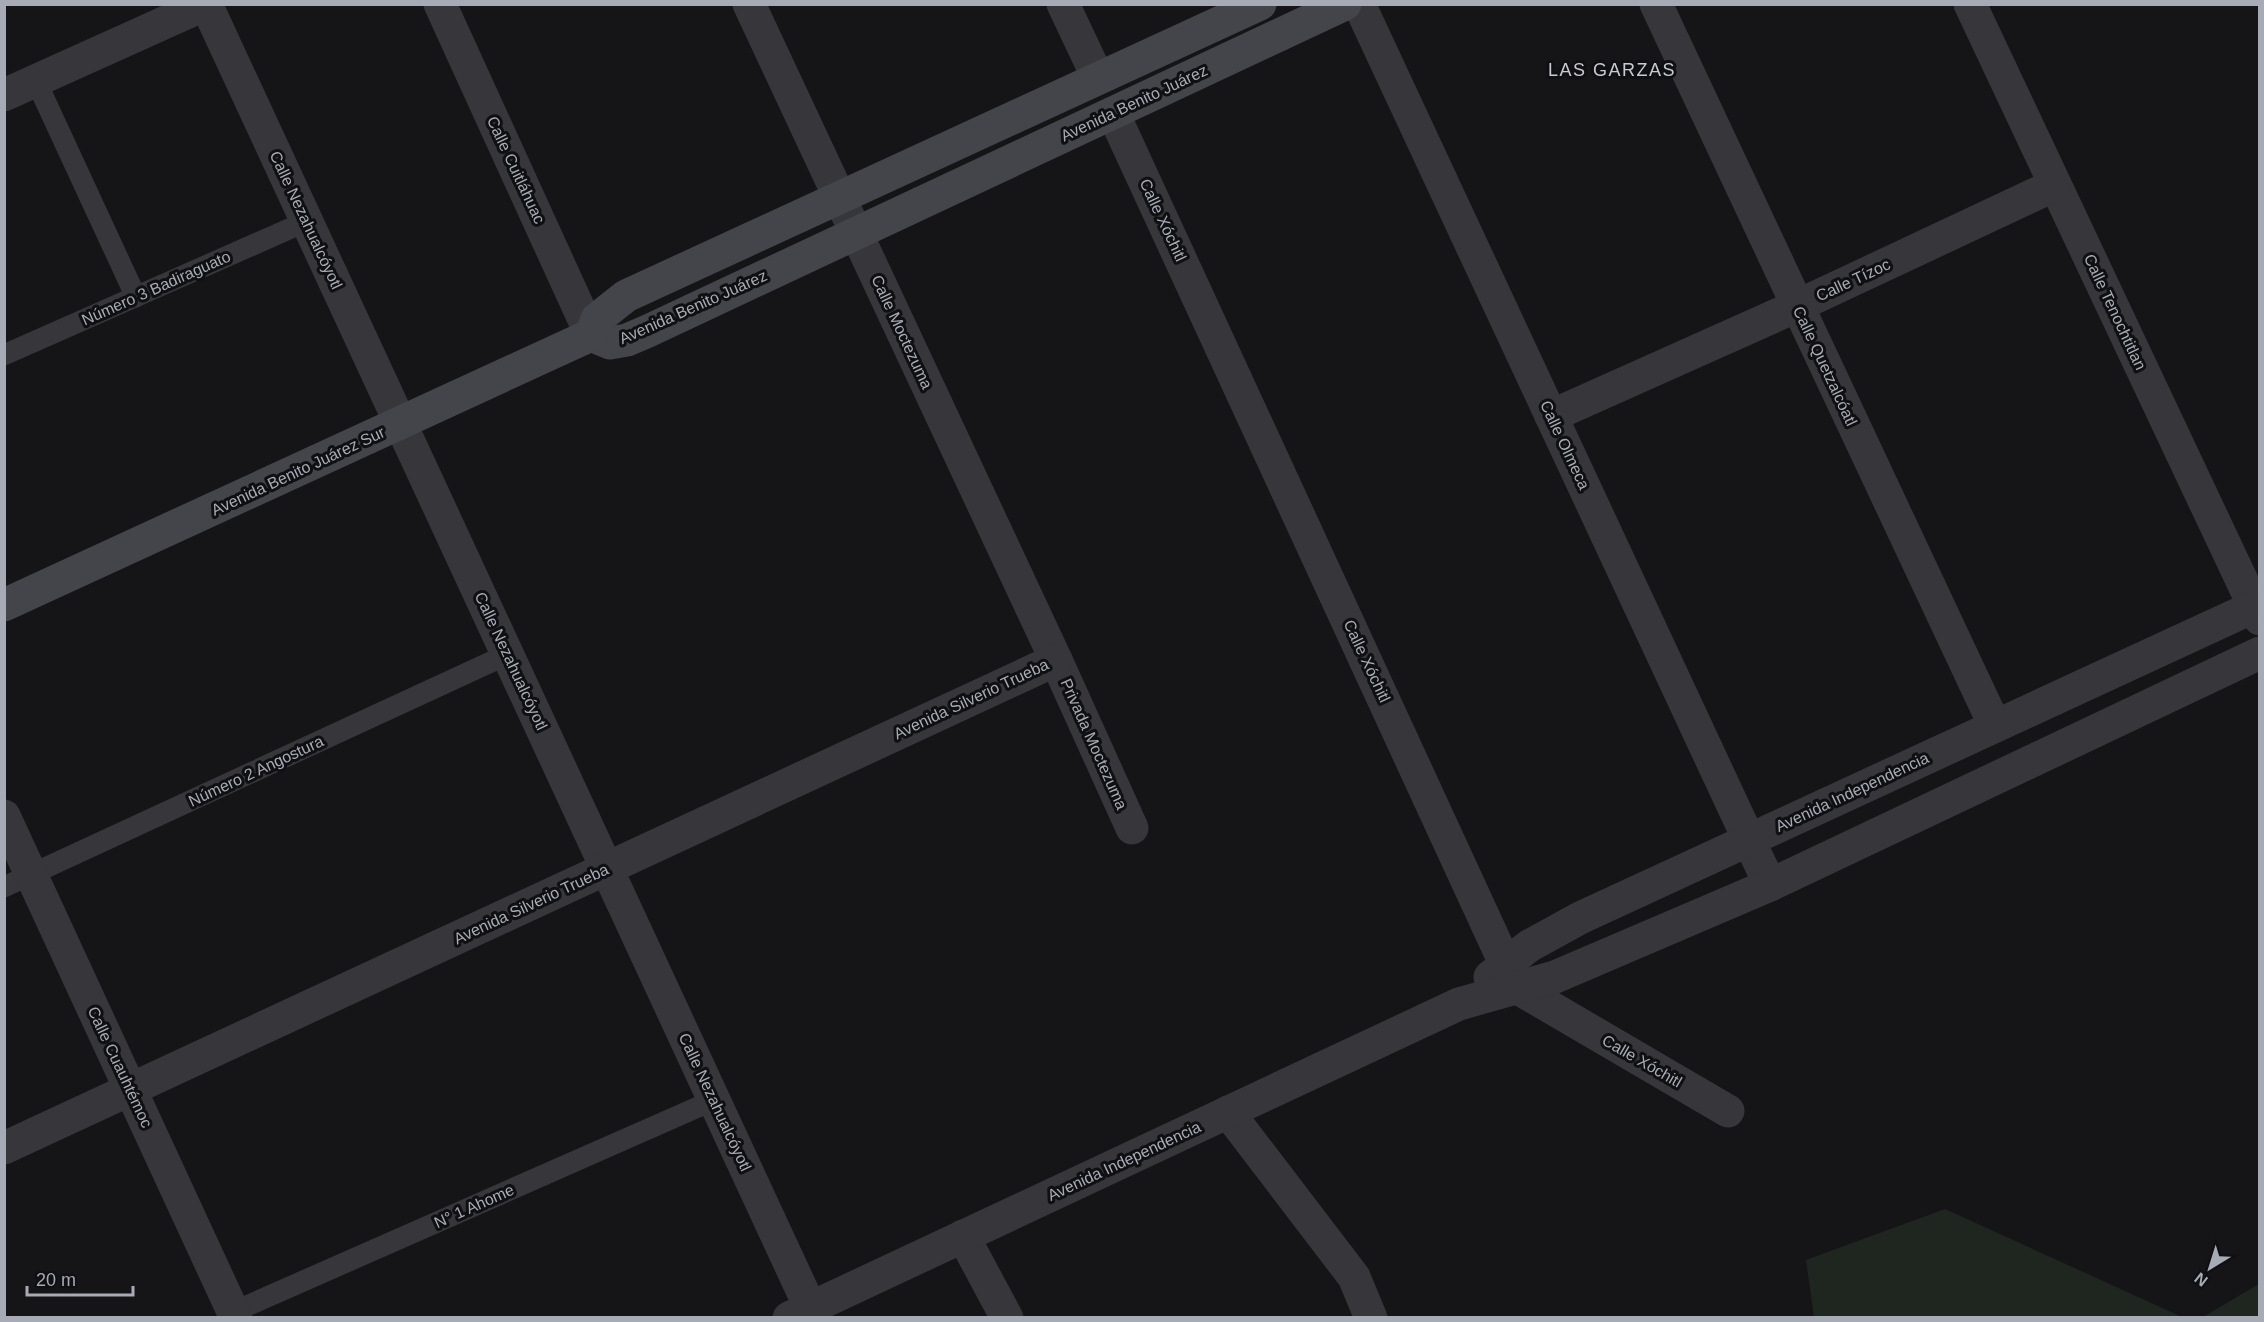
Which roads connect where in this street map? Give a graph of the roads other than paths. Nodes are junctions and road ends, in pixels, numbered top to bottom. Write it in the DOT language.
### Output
graph roads {
  1 [pos="206,4"];
  2 [pos="440,4"];
  3 [pos="749,4"];
  4 [pos="1063,4"];
  5 [pos="1260,4"];
  6 [pos="1345,4"];
  7 [pos="1359,4"];
  8 [pos="1656,4"];
  9 [pos="1970,4"];
  10 [pos="1098,78"];
  11 [pos="36,81"];
  12 [pos="4,95"];
  13 [pos="1113,113"];
  14 [pos="2055,185"];
  15 [pos="839,198"];
  16 [pos="307,221"];
  17 [pos="856,234"];
  18 [pos="136,297"];
  19 [pos="1797,306"];
  20 [pos="591,335"];
  21 [pos="4,355"];
  22 [pos="1551,416"];
  23 [pos="401,424"];
  24 [pos="4,605"];
  25 [pos="2257,610"];
  26 [pos="2259,653"];
  27 [pos="508,654"];
  28 [pos="1056,660"];
  29 [pos="1995,726"];
  30 [pos="4,816"];
  31 [pos="1132,828"];
  32 [pos="1749,840"];
  33 [pos="607,869"];
  34 [pos="18,881"];
  35 [pos="1770,885"];
  36 [pos="1511,975"];
  37 [pos="131,1089"];
  38 [pos="714,1100"];
  39 [pos="1728,1111"];
  40 [pos="1228,1112"];
  41 [pos="4,1148"];
  42 [pos="963,1236"];
  43 [pos="805,1314"];
  44 [pos="234,1315"];
  45 [pos="1007,1317"];
  46 [pos="1371,1317"];
  1 -- 11 [label="street"];
  1 -- 16 [label="street, Calle Nezahualcóyotl"];
  2 -- 20 [label="street, Calle Cuitláhuac"];
  3 -- 15 [label="street, Calle Moctezuma"];
  4 -- 10 [label="street"];
  5 -- 10 [label="street, Avenida Benito Juárez"];
  6 -- 13 [label="street, Avenida Benito Juárez"];
  7 -- 22 [label="street, Calle Olmeca"];
  8 -- 19 [label="street, Calle Quetzalcóatl"];
  9 -- 14 [label="street, Calle Tenochtitlan"];
  10 -- 15 [label="street, Avenida Benito Juárez"];
  11 -- 12 [label="street"];
  11 -- 18 [label="lane"];
  13 -- 17 [label="street, Avenida Benito Juárez"];
  13 -- 36 [label="street, Calle Xóchitl"];
  14 -- 19 [label="street, Calle Tízoc"];
  14 -- 25 [label="street, Calle Tenochtitlan"];
  15 -- 17 [label="street, Calle Moctezuma"];
  15 -- 20 [label="street, Avenida Benito Juárez"];
  16 -- 18 [label="lane, Número 3 Badiraguato"];
  16 -- 23 [label="street, Calle Nezahualcóyotl"];
  17 -- 20 [label="street, Avenida Benito Juárez"];
  17 -- 28 [label="street, Calle Moctezuma"];
  18 -- 21 [label="lane, Número 3 Badiraguato"];
  19 -- 22 [label="street, Calle Tízoc"];
  19 -- 29 [label="street, Calle Quetzalcóatl"];
  20 -- 23 [label="street, Avenida Benito Juárez Sur"];
  22 -- 32 [label="street, Calle Olmeca"];
  23 -- 24 [label="street, Avenida Benito Juárez Sur"];
  23 -- 27 [label="street, Calle Nezahualcóyotl"];
  25 -- 29 [label="street, Avenida Independencia"];
  26 -- 35 [label="street, Avenida Independencia"];
  27 -- 33 [label="street, Calle Nezahualcóyotl"];
  27 -- 34 [label="lane, Número 2 Angostura"];
  28 -- 31 [label="street, Privada Moctezuma"];
  28 -- 33 [label="street, Avenida Silverio Trueba"];
  29 -- 32 [label="street, Avenida Independencia"];
  30 -- 34 [label="street, Calle Cuauhtémoc"];
  32 -- 35 [label="street, Calle Olmeca"];
  32 -- 36 [label="street, Avenida Independencia"];
  33 -- 37 [label="street, Avenida Silverio Trueba"];
  33 -- 38 [label="street, Calle Nezahualcóyotl"];
  34 -- 37 [label="street, Calle Cuauhtémoc"];
  35 -- 36 [label="street, Avenida Independencia"];
  36 -- 39 [label="street, Calle Xóchitl"];
  36 -- 40 [label="street, Avenida Independencia"];
  37 -- 41 [label="street, Avenida Silverio Trueba"];
  37 -- 44 [label="street, Calle Cuauhtémoc"];
  38 -- 43 [label="street, Calle Nezahualcóyotl"];
  38 -- 44 [label="lane, N° 1 Ahome"];
  40 -- 42 [label="street, Avenida Independencia"];
  40 -- 46 [label="street"];
  42 -- 43 [label="street, Avenida Independencia"];
  42 -- 45 [label="street"];
}
